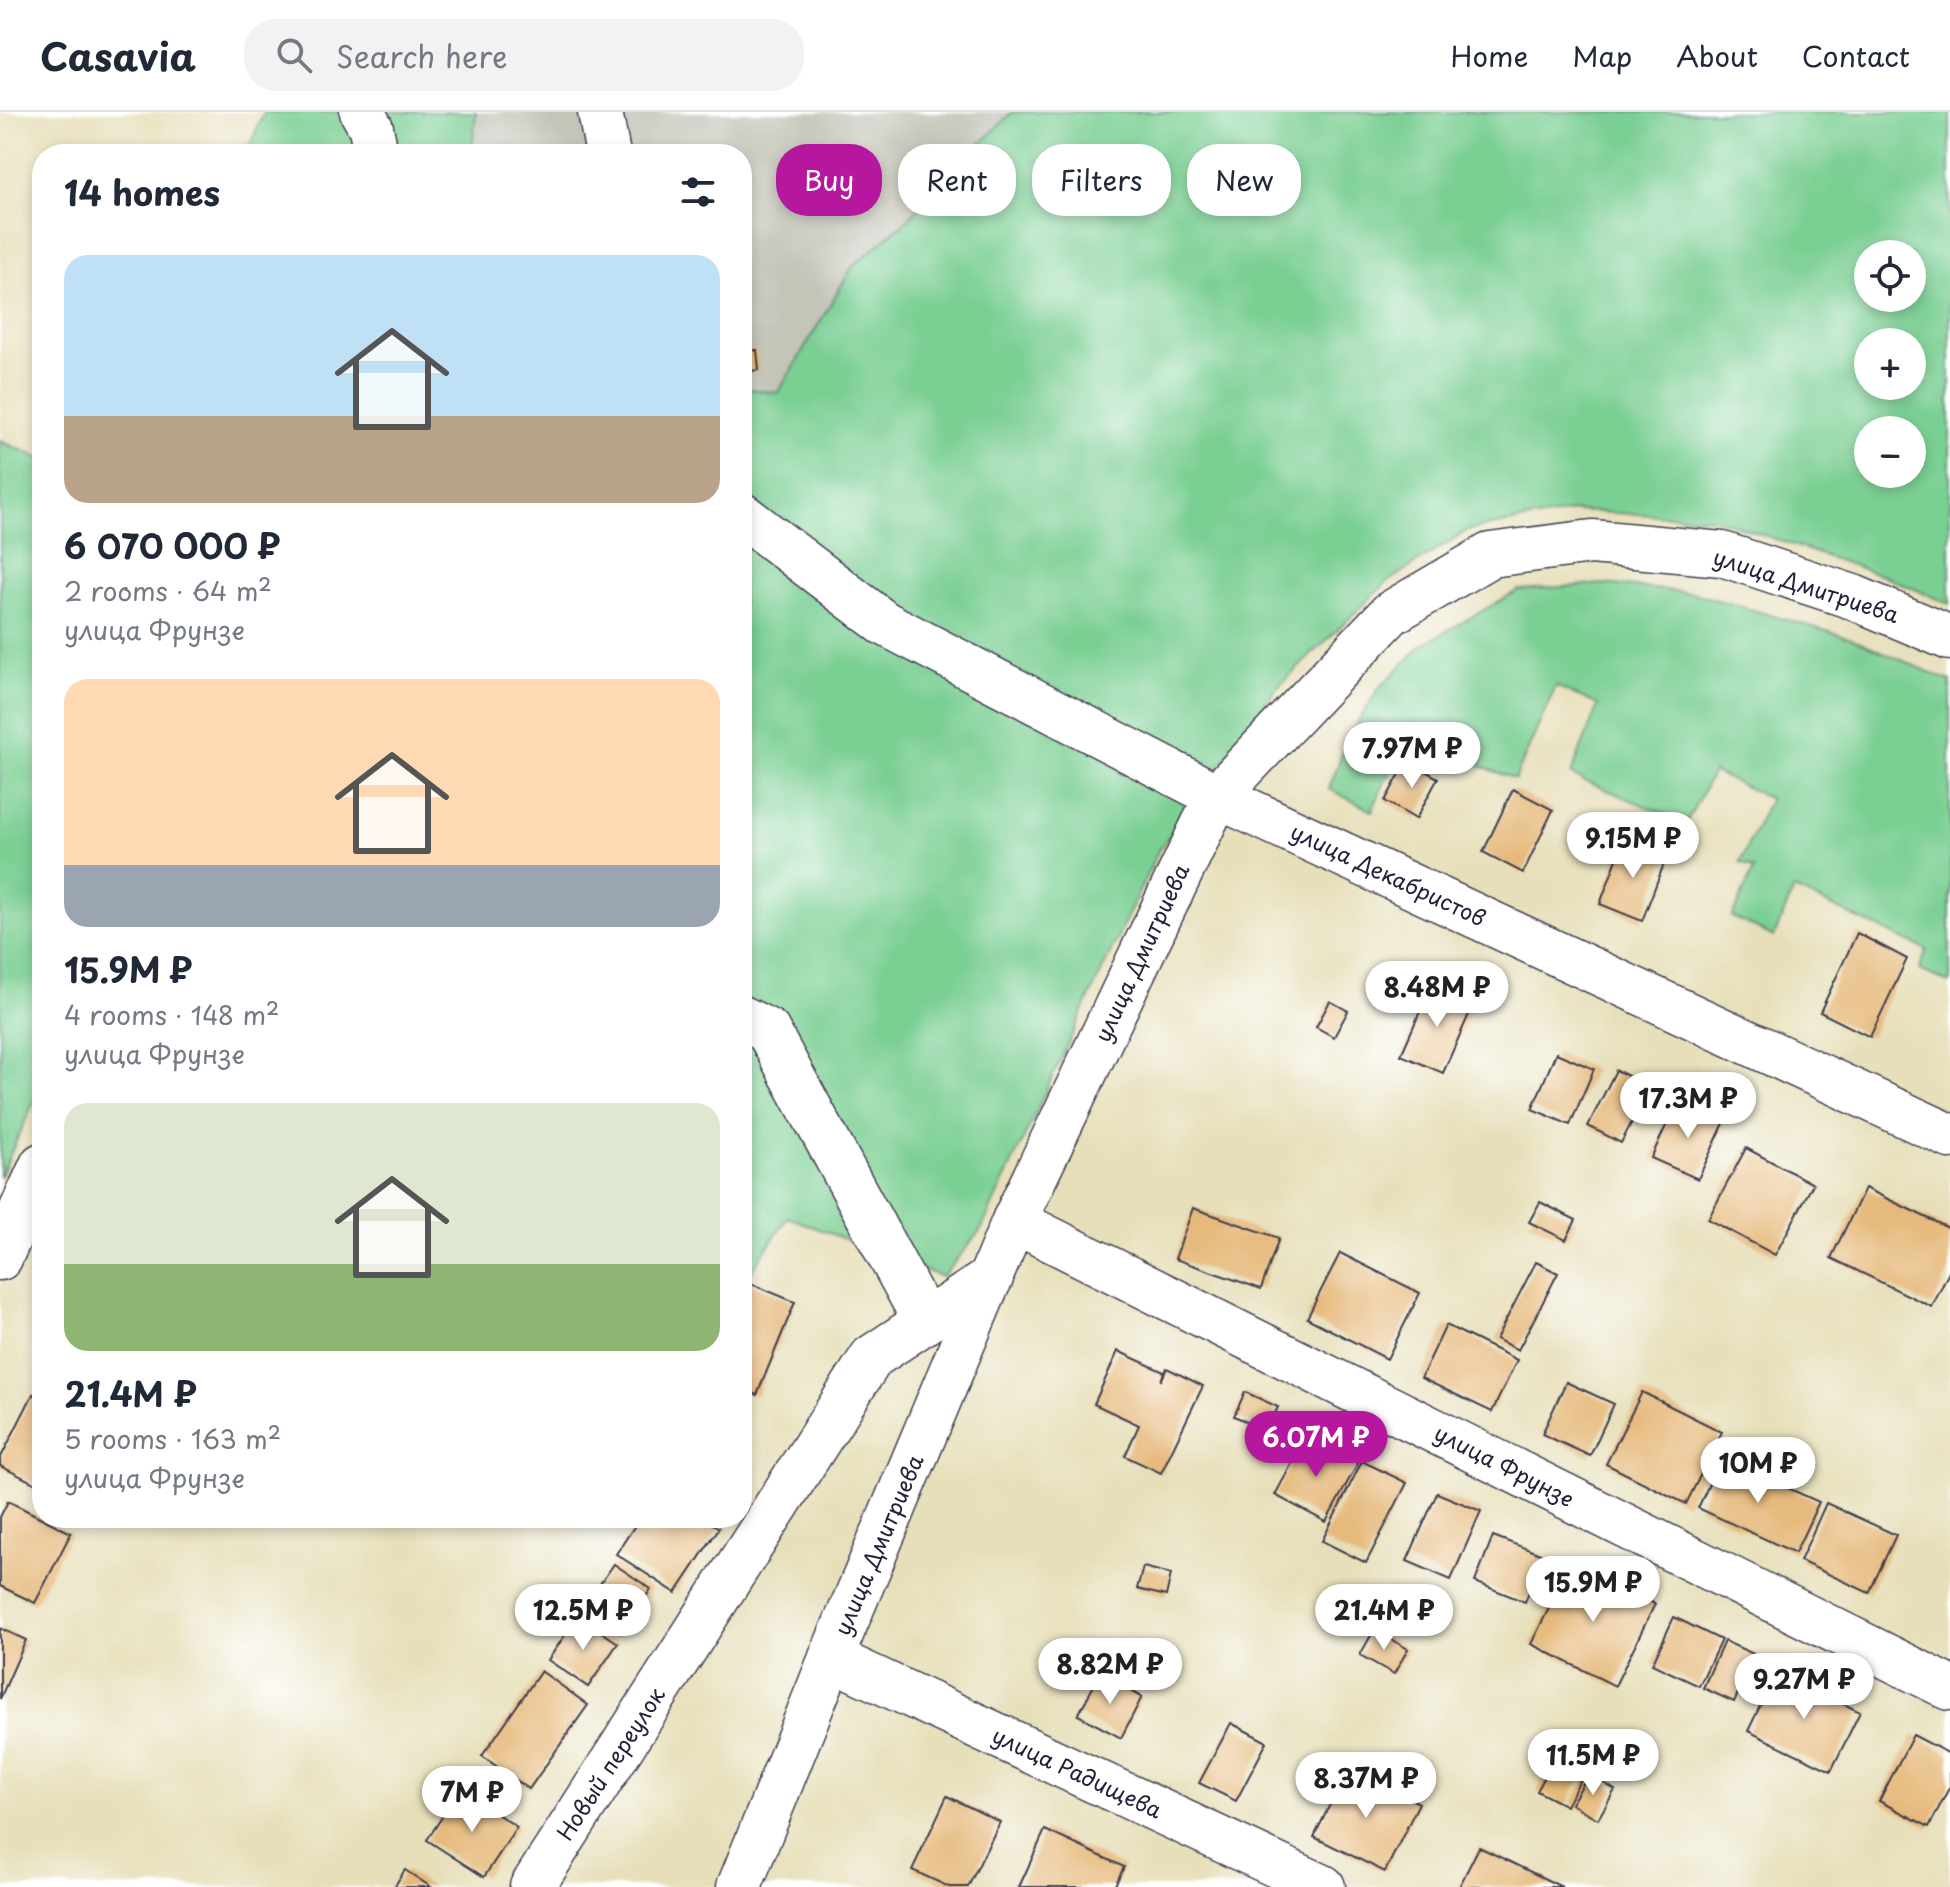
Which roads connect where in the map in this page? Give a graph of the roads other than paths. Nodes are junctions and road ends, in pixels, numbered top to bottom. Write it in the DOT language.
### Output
graph roads {
  1 [pos="362,112"];
  2 [pos="600,112"];
  3 [pos="374,144"];
  4 [pos="606,144"];
  5 [pos="752,523"];
  6 [pos="1950,638"];
  7 [pos="1217,796"];
  8 [pos="752,1023"];
  9 [pos="1950,1136"];
  10 [pos="32,1187"];
  11 [pos="1014,1221"];
  12 [pos="0,1258"];
  13 [pos="991,1278"];
  14 [pos="925,1321"];
  15 [pos="831,1658"];
  16 [pos="1950,1688"];
  17 [pos="532,1887"];
  18 [pos="739,1887"];
  19 [pos="1323,1887"];
  1 -- 3 [label="street"];
  2 -- 4 [label="street"];
  5 -- 7 [label="street, улица Декабристов"];
  6 -- 7 [label="street, улица Дмитриева"];
  7 -- 9 [label="street, улица Декабристов"];
  7 -- 11 [label="street, улица Дмитриева"];
  8 -- 14 [label="street"];
  10 -- 12 [label="street"];
  11 -- 13 [label="street, улица Дмитриева"];
  11 -- 16 [label="street, улица Фрунзе"];
  13 -- 14 [label="street, Новый переулок"];
  13 -- 15 [label="street, улица Дмитриева"];
  14 -- 17 [label="street, Новый переулок"];
  15 -- 18 [label="street, улица Дмитриева"];
  15 -- 19 [label="street, улица Радищева"];
}
